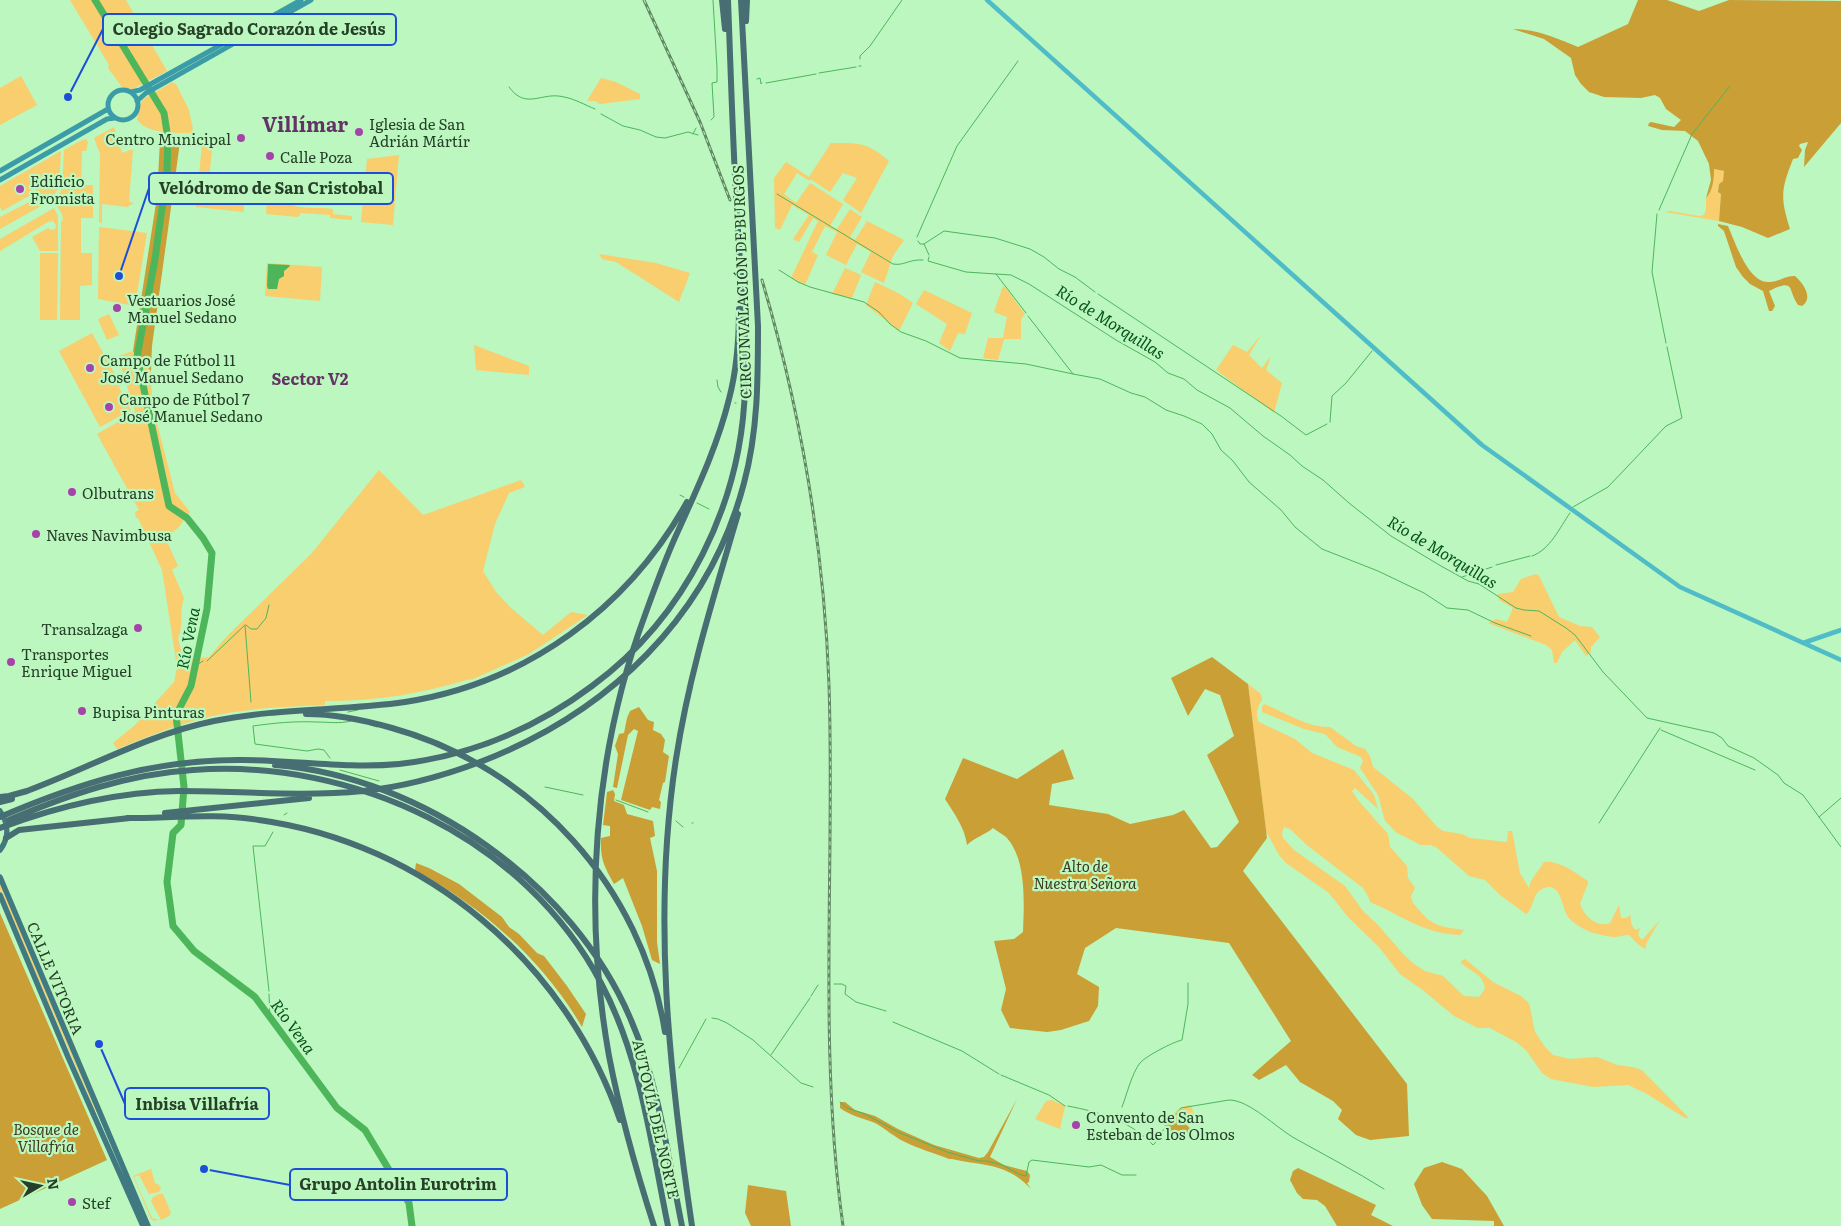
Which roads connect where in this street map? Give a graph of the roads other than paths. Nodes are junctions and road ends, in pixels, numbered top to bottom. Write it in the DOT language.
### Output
graph roads {
  1 [pos="301,0"];
  2 [pos="311,0"];
  3 [pos="722,0"];
  4 [pos="728,0"];
  5 [pos="741,0"];
  6 [pos="747,0"];
  7 [pos="987,0"];
  8 [pos="159,82"];
  9 [pos="144,91"];
  10 [pos="131,92"];
  11 [pos="747,96"];
  12 [pos="137,101"];
  13 [pos="108,109"];
  14 [pos="116,118"];
  15 [pos="733,118"];
  16 [pos="0,171"];
  17 [pos="0,180"];
  18 [pos="738,233"];
  19 [pos="724,418"];
  20 [pos="753,440"];
  21 [pos="1841,630"];
  22 [pos="1803,643"];
  23 [pos="1841,660"];
  24 [pos="241,716"];
  25 [pos="204,765"];
  26 [pos="147,772"];
  27 [pos="50,782"];
  28 [pos="362,791"];
  29 [pos="0,797"];
  30 [pos="0,802"];
  31 [pos="0,811"];
  32 [pos="205,813"];
  33 [pos="0,817"];
  34 [pos="2,827"];
  35 [pos="6,838"];
  36 [pos="0,850"];
  37 [pos="0,878"];
  38 [pos="0,895"];
  39 [pos="682,1152"];
  40 [pos="636,1168"];
  41 [pos="147,1226"];
  42 [pos="654,1226"];
  43 [pos="668,1226"];
  44 [pos="682,1226"];
  45 [pos="692,1226"];
  1 -- 8 [label="main road"];
  2 -- 8 [label="main road"];
  3 -- 15 [label="highway"];
  4 -- 15 [label="highway, CIRCUNVALACIÓN DE BURGOS"];
  5 -- 11 [label="highway, CIRCUNVALACIÓN DE BURGOS"];
  6 -- 11 [label="highway"];
  7 -- 22 [label="street"];
  8 -- 9 [label="main road"];
  9 -- 10 [label="main road"];
  9 -- 12 [label="main road"];
  10 -- 12 [label="main road"];
  10 -- 13 [label="main road"];
  11 -- 20 [label="highway, CIRCUNVALACIÓN DE BURGOS"];
  12 -- 14 [label="main road"];
  13 -- 14 [label="main road"];
  13 -- 16 [label="main road"];
  14 -- 17 [label="main road"];
  15 -- 18 [label="highway, CIRCUNVALACIÓN DE BURGOS"];
  18 -- 19 [label="highway"];
  18 -- 25 [label="highway, CIRCUNVALACIÓN DE BURGOS"];
  19 -- 24 [label="highway"];
  19 -- 40 [label="highway"];
  20 -- 28 [label="highway, CIRCUNVALACIÓN DE BURGOS"];
  20 -- 39 [label="highway"];
  21 -- 22 [label="street"];
  22 -- 23 [label="street"];
  24 -- 27 [label="highway"];
  24 -- 39 [label="highway"];
  25 -- 26 [label="highway, CIRCUNVALACIÓN DE BURGOS"];
  25 -- 43 [label="highway, AUTOVÍA DEL NORTE"];
  25 -- 44 [label="highway, AUTOVÍA DEL NORTE"];
  26 -- 33 [label="highway, CIRCUNVALACIÓN DE BURGOS"];
  26 -- 34 [label="highway"];
  27 -- 29 [label="highway"];
  27 -- 30 [label="highway"];
  28 -- 32 [label="highway"];
  28 -- 34 [label="highway, CIRCUNVALACIÓN DE BURGOS"];
  31 -- 34 [label="highway"];
  32 -- 35 [label="highway"];
  32 -- 40 [label="highway"];
  34 -- 35 [label="highway"];
  35 -- 36 [label="highway"];
  37 -- 41 [label="highway, CALLE VITORIA"];
  38 -- 41 [label="highway, CALLE VITORIA"];
  39 -- 45 [label="highway"];
  40 -- 42 [label="highway"];
}
